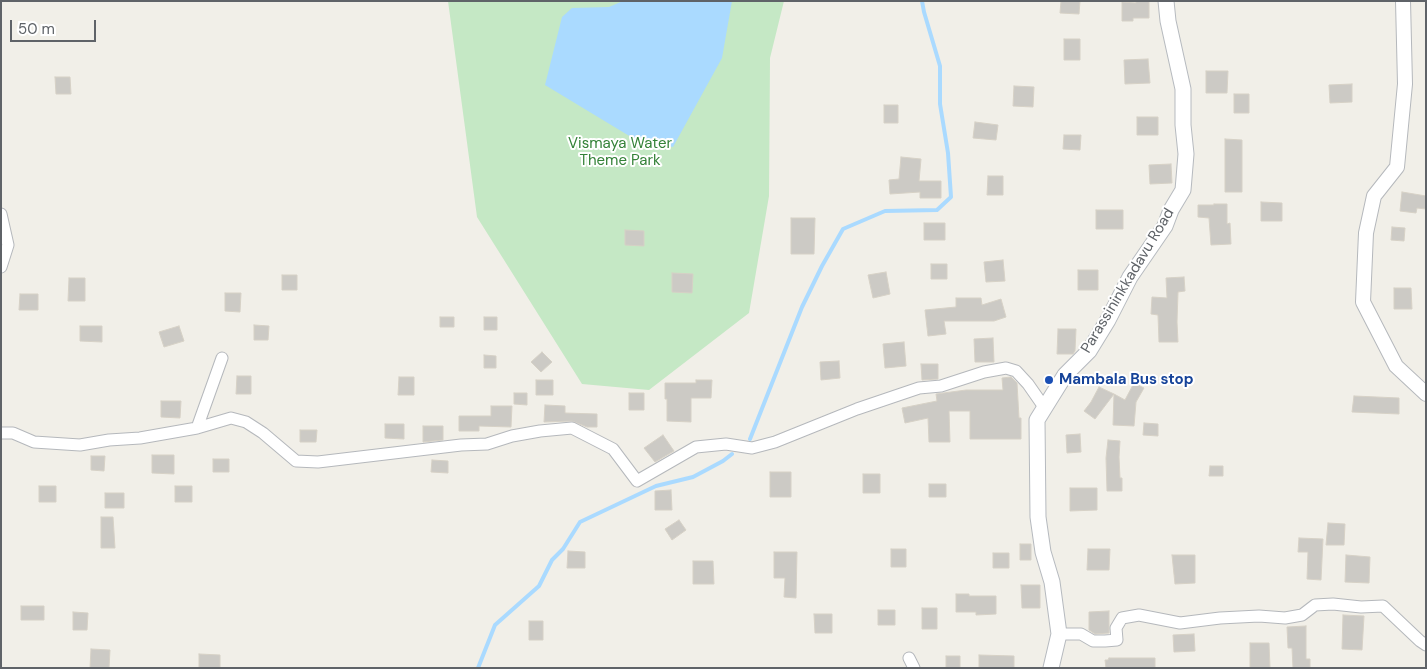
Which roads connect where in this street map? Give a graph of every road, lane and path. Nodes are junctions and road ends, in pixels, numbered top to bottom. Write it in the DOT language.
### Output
graph roads {
  1 [pos="1166,1"];
  2 [pos="1403,1"];
  3 [pos="1,214"];
  4 [pos="1,267"];
  5 [pos="222,358"];
  6 [pos="1426,394"];
  7 [pos="1044,407"];
  8 [pos="197,428"];
  9 [pos="1,432"];
  10 [pos="1059,634"];
  11 [pos="1426,645"];
  12 [pos="1051,668"];
  1 -- 7 [label="main road, Parassininkkadavu Road"];
  2 -- 6 [label="street"];
  3 -- 4 [label="street"];
  5 -- 8 [label="street"];
  7 -- 8 [label="street"];
  7 -- 10 [label="main road, Parassininkkadavu Road"];
  8 -- 9 [label="street"];
  10 -- 11 [label="street"];
  10 -- 12 [label="main road, Parassininkkadavu Road"];
}
